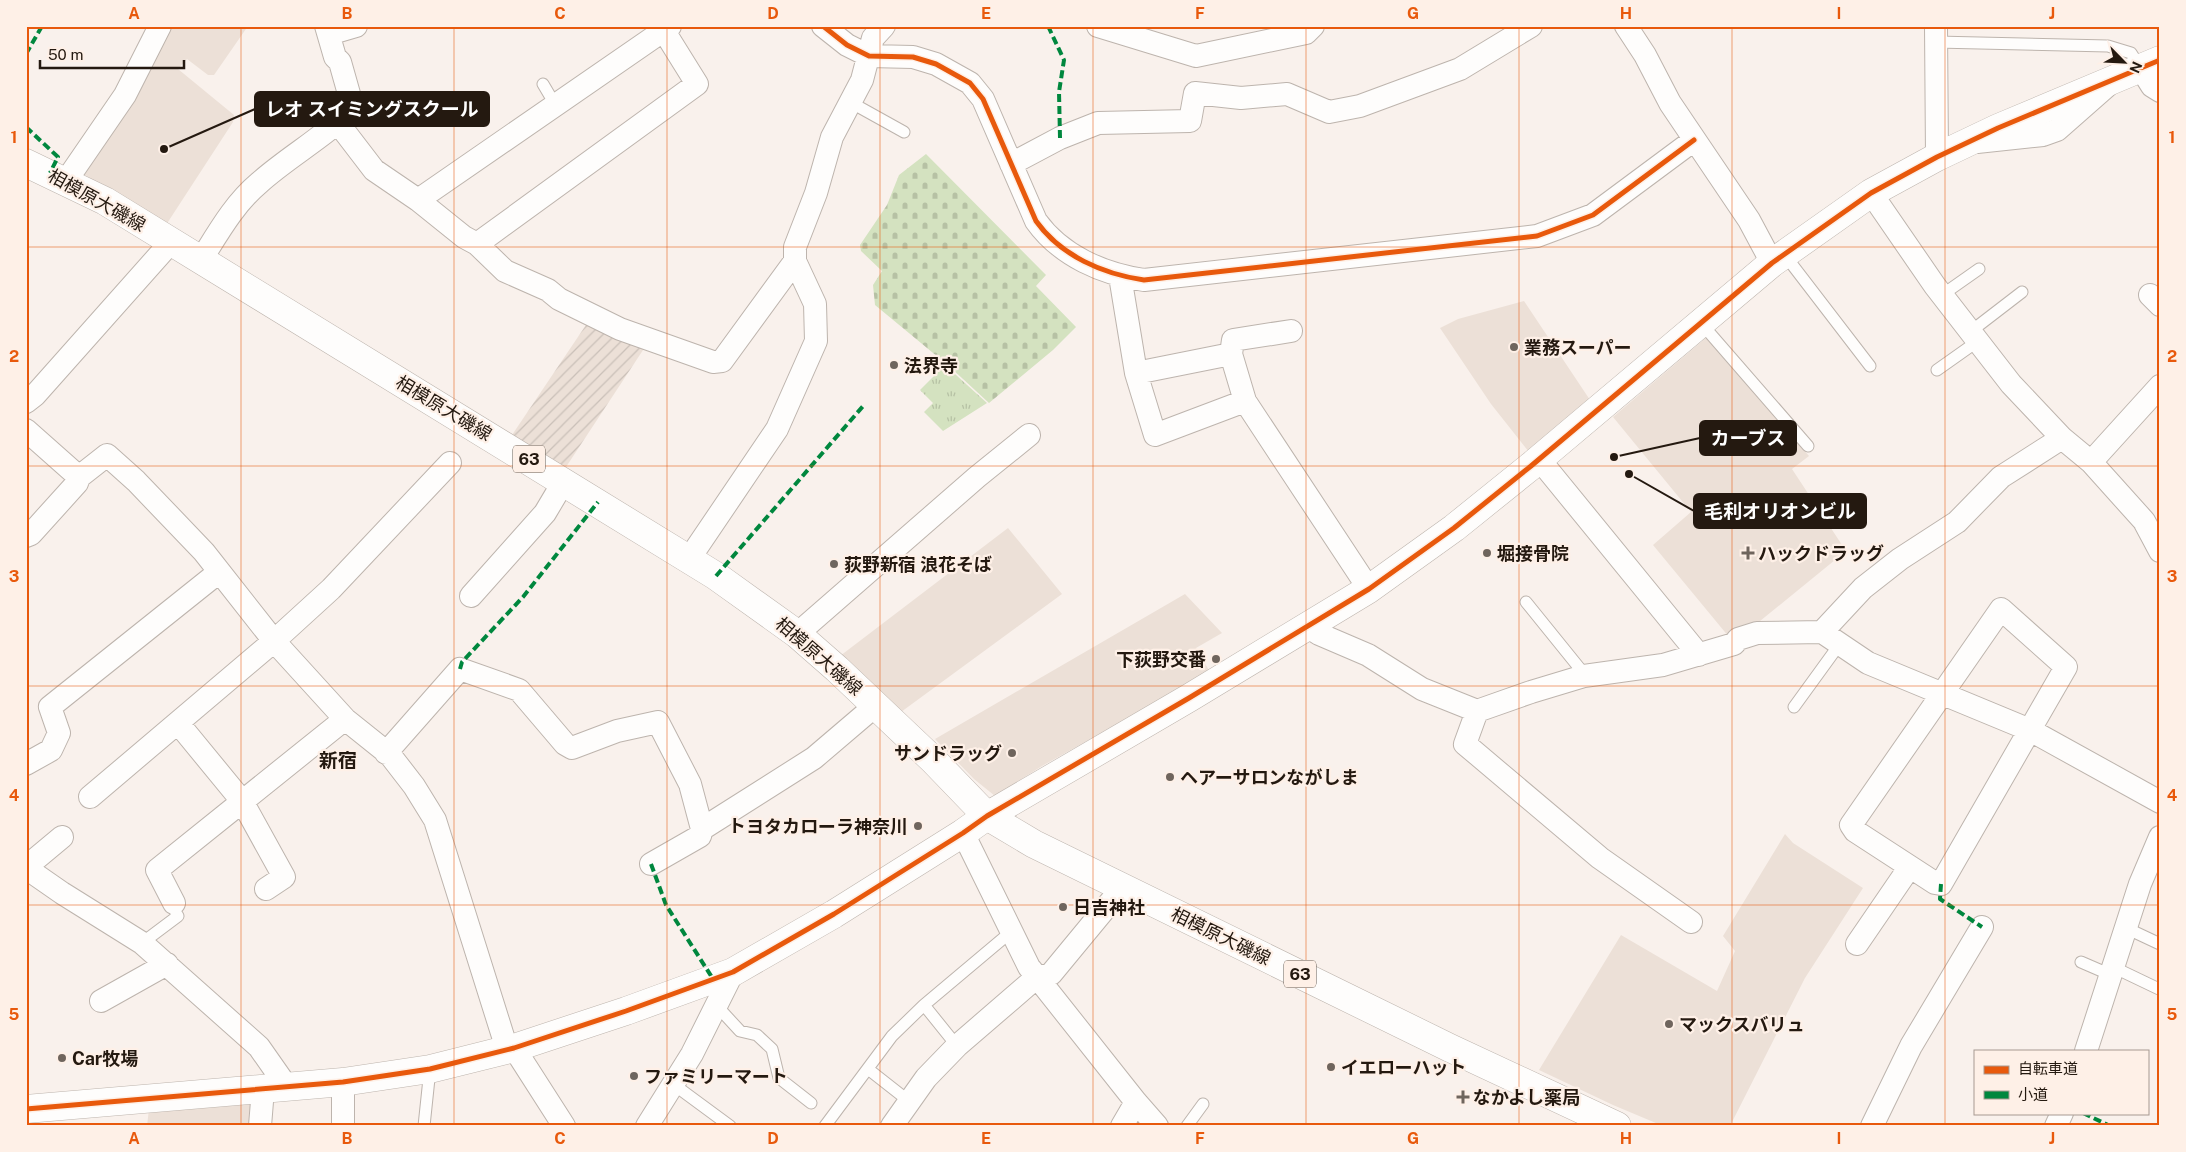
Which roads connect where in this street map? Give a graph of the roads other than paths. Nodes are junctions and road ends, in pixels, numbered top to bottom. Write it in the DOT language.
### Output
graph roads {
  1 [pos="160,26"];
  2 [pos="326,26"];
  3 [pos="335,26"];
  4 [pos="356,26"];
  5 [pos="823,26"];
  6 [pos="884,26"];
  7 [pos="1098,26"];
  8 [pos="1313,26"];
  9 [pos="1531,26"];
  10 [pos="1610,26"];
  11 [pos="1626,26"];
  12 [pos="658,31"];
  13 [pos="1936,34"];
  14 [pos="1645,55"];
  15 [pos="869,56"];
  16 [pos="2139,68"];
  17 [pos="543,84"];
  18 [pos="2160,91"];
  19 [pos="850,102"];
  20 [pos="556,106"];
  21 [pos="338,123"];
  22 [pos="904,132"];
  23 [pos="1694,140"];
  24 [pos="1937,157"];
  25 [pos="26,163"];
  26 [pos="1011,164"];
  27 [pos="66,181"];
  28 [pos="1871,193"];
  29 [pos="418,200"];
  30 [pos="171,242"];
  31 [pos="477,244"];
  32 [pos="1778,259"];
  33 [pos="201,260"];
  34 [pos="796,261"];
  35 [pos="1979,269"];
  36 [pos="1120,276"];
  37 [pos="2022,292"];
  38 [pos="1942,295"];
  39 [pos="1701,322"];
  40 [pos="1291,331"];
  41 [pos="1974,336"];
  42 [pos="1231,354"];
  43 [pos="1870,366"];
  44 [pos="1937,370"];
  45 [pos="1136,373"];
  46 [pos="2158,390"];
  47 [pos="1245,401"];
  48 [pos="26,402"];
  49 [pos="26,430"];
  50 [pos="1030,436"];
  51 [pos="2062,438"];
  52 [pos="1808,446"];
  53 [pos="1539,459"];
  54 [pos="2091,462"];
  55 [pos="450,463"];
  56 [pos="79,477"];
  57 [pos="564,481"];
  58 [pos="26,536"];
  59 [pos="2160,551"];
  60 [pos="689,559"];
  61 [pos="219,572"];
  62 [pos="1369,589"];
  63 [pos="481,592"];
  64 [pos="1526,602"];
  65 [pos="1308,627"];
  66 [pos="797,634"];
  67 [pos="1831,639"];
  68 [pos="274,640"];
  69 [pos="1699,655"];
  70 [pos="1584,676"];
  71 [pos="1943,692"];
  72 [pos="875,706"];
  73 [pos="1794,707"];
  74 [pos="1477,712"];
  75 [pos="345,719"];
  76 [pos="178,722"];
  77 [pos="2030,730"];
  78 [pos="386,753"];
  79 [pos="26,764"];
  80 [pos="90,797"];
  81 [pos="242,801"];
  82 [pos="2160,802"];
  83 [pos="987,816"];
  84 [pos="702,829"];
  85 [pos="963,833"];
  86 [pos="62,837"];
  87 [pos="2160,837"];
  88 [pos="651,864"];
  89 [pos="26,868"];
  90 [pos="1909,868"];
  91 [pos="283,879"];
  92 [pos="1122,888"];
  93 [pos="175,908"];
  94 [pos="1691,922"];
  95 [pos="1982,927"];
  96 [pos="2126,928"];
  97 [pos="1012,931"];
  98 [pos="142,942"];
  99 [pos="1857,944"];
  100 [pos="2160,944"];
  101 [pos="2081,962"];
  102 [pos="167,964"];
  103 [pos="2112,971"];
  104 [pos="733,972"];
  105 [pos="1036,977"];
  106 [pos="2159,990"];
  107 [pos="101,1001"];
  108 [pos="716,1005"];
  109 [pos="924,1005"];
  110 [pos="957,1046"];
  111 [pos="510,1049"];
  112 [pos="2086,1050"];
  113 [pos="430,1069"];
  114 [pos="868,1069"];
  115 [pos="343,1082"];
  116 [pos="673,1084"];
  117 [pos="275,1088"];
  118 [pos="910,1102"];
  119 [pos="1136,1102"];
  120 [pos="811,1103"];
  121 [pos="1203,1104"];
  122 [pos="26,1109"];
  123 [pos="2062,1114"];
  124 [pos="1604,1123"];
  125 [pos="260,1126"];
  126 [pos="343,1126"];
  127 [pos="424,1126"];
  128 [pos="564,1126"];
  129 [pos="647,1126"];
  130 [pos="730,1126"];
  131 [pos="825,1126"];
  132 [pos="892,1126"];
  133 [pos="1122,1126"];
  134 [pos="1157,1126"];
  135 [pos="1187,1126"];
  136 [pos="1872,1126"];
  137 [pos="2056,1126"];
  1 -- 27 [label="street"];
  2 -- 21 [label="street"];
  3 -- 4 [label="street"];
  5 -- 15 [label="street"];
  6 -- 15 [label="street"];
  7 -- 8 [label="street"];
  9 -- 26 [label="street"];
  10 -- 14 [label="street"];
  11 -- 14 [label="street"];
  12 -- 20 [label="street"];
  12 -- 31 [label="street"];
  13 -- 16 [label="lane"];
  13 -- 24 [label="street"];
  14 -- 23 [label="street"];
  15 -- 19 [label="street"];
  15 -- 26 [label="street"];
  16 -- 18 [label="street"];
  16 -- 24 [label="street"];
  17 -- 20 [label="lane"];
  19 -- 22 [label="lane"];
  19 -- 34 [label="street"];
  20 -- 29 [label="street"];
  21 -- 29 [label="street"];
  21 -- 33 [label="street"];
  23 -- 32 [label="street"];
  23 -- 36 [label="street"];
  24 -- 28 [label="street"];
  25 -- 27 [label="street, 相模原大磯線 / 63"];
  26 -- 36 [label="street"];
  27 -- 30 [label="street, 相模原大磯線 / 63"];
  28 -- 32 [label="street"];
  28 -- 38 [label="street"];
  29 -- 31 [label="street"];
  30 -- 33 [label="street, 相模原大磯線 / 63"];
  30 -- 48 [label="street"];
  31 -- 34 [label="street"];
  32 -- 39 [label="street"];
  32 -- 43 [label="lane"];
  33 -- 57 [label="street, 相模原大磯線 / 63"];
  34 -- 60 [label="street"];
  35 -- 38 [label="lane"];
  36 -- 45 [label="street"];
  37 -- 41 [label="lane"];
  38 -- 41 [label="street"];
  39 -- 52 [label="lane"];
  39 -- 53 [label="street"];
  40 -- 42 [label="street"];
  41 -- 44 [label="lane"];
  41 -- 51 [label="street"];
  42 -- 45 [label="street"];
  42 -- 47 [label="street"];
  45 -- 47 [label="street"];
  46 -- 54 [label="street"];
  47 -- 62 [label="street"];
  49 -- 56 [label="street"];
  50 -- 66 [label="street"];
  51 -- 54 [label="street"];
  51 -- 67 [label="street"];
  53 -- 62 [label="street"];
  53 -- 69 [label="street"];
  54 -- 59 [label="street"];
  55 -- 68 [label="street"];
  56 -- 58 [label="street"];
  56 -- 61 [label="street"];
  57 -- 60 [label="street, 相模原大磯線 / 63"];
  57 -- 63 [label="street"];
  60 -- 66 [label="street, 相模原大磯線 / 63"];
  61 -- 68 [label="street"];
  61 -- 79 [label="street"];
  62 -- 65 [label="street"];
  64 -- 70 [label="lane"];
  65 -- 74 [label="street"];
  65 -- 83 [label="street"];
  66 -- 72 [label="street, 相模原大磯線 / 63"];
  67 -- 69 [label="street"];
  67 -- 71 [label="street"];
  67 -- 73 [label="lane"];
  68 -- 75 [label="street"];
  68 -- 76 [label="street"];
  69 -- 70 [label="street"];
  70 -- 74 [label="street"];
  71 -- 77 [label="street"];
  71 -- 77 [label="street"];
  71 -- 90 [label="street"];
  72 -- 83 [label="street, 相模原大磯線 / 63"];
  72 -- 84 [label="street"];
  74 -- 94 [label="street"];
  75 -- 78 [label="street"];
  75 -- 81 [label="street"];
  76 -- 80 [label="street"];
  76 -- 81 [label="street"];
  77 -- 82 [label="street"];
  77 -- 90 [label="street"];
  78 -- 84 [label="street"];
  78 -- 111 [label="street"];
  81 -- 91 [label="street"];
  81 -- 93 [label="street"];
  83 -- 85 [label="street"];
  83 -- 92 [label="street, 相模原大磯線 / 63"];
  84 -- 88 [label="street"];
  85 -- 97 [label="street"];
  85 -- 104 [label="street"];
  86 -- 89 [label="street"];
  87 -- 96 [label="street"];
  89 -- 98 [label="street"];
  90 -- 99 [label="street"];
  92 -- 105 [label="street"];
  92 -- 124 [label="street, 相模原大磯線 / 63"];
  93 -- 98 [label="lane"];
  95 -- 136 [label="street"];
  96 -- 100 [label="lane"];
  96 -- 103 [label="street"];
  97 -- 105 [label="street"];
  97 -- 109 [label="lane"];
  98 -- 102 [label="street"];
  101 -- 103 [label="lane"];
  102 -- 107 [label="street"];
  102 -- 117 [label="street"];
  103 -- 106 [label="lane"];
  103 -- 112 [label="street"];
  104 -- 108 [label="street"];
  104 -- 111 [label="street"];
  105 -- 110 [label="street"];
  105 -- 119 [label="street"];
  108 -- 116 [label="street"];
  108 -- 120 [label="lane"];
  109 -- 110 [label="lane"];
  109 -- 114 [label="lane"];
  110 -- 118 [label="street"];
  111 -- 113 [label="street"];
  111 -- 128 [label="street"];
  113 -- 115 [label="street"];
  113 -- 127 [label="lane"];
  114 -- 118 [label="lane"];
  114 -- 131 [label="lane"];
  115 -- 117 [label="street"];
  115 -- 126 [label="street"];
  116 -- 129 [label="street"];
  116 -- 130 [label="lane"];
  117 -- 122 [label="street"];
  117 -- 125 [label="street"];
  118 -- 132 [label="street"];
  119 -- 133 [label="street"];
  119 -- 134 [label="street"];
  121 -- 135 [label="lane"];
  123 -- 137 [label="street"];
}
